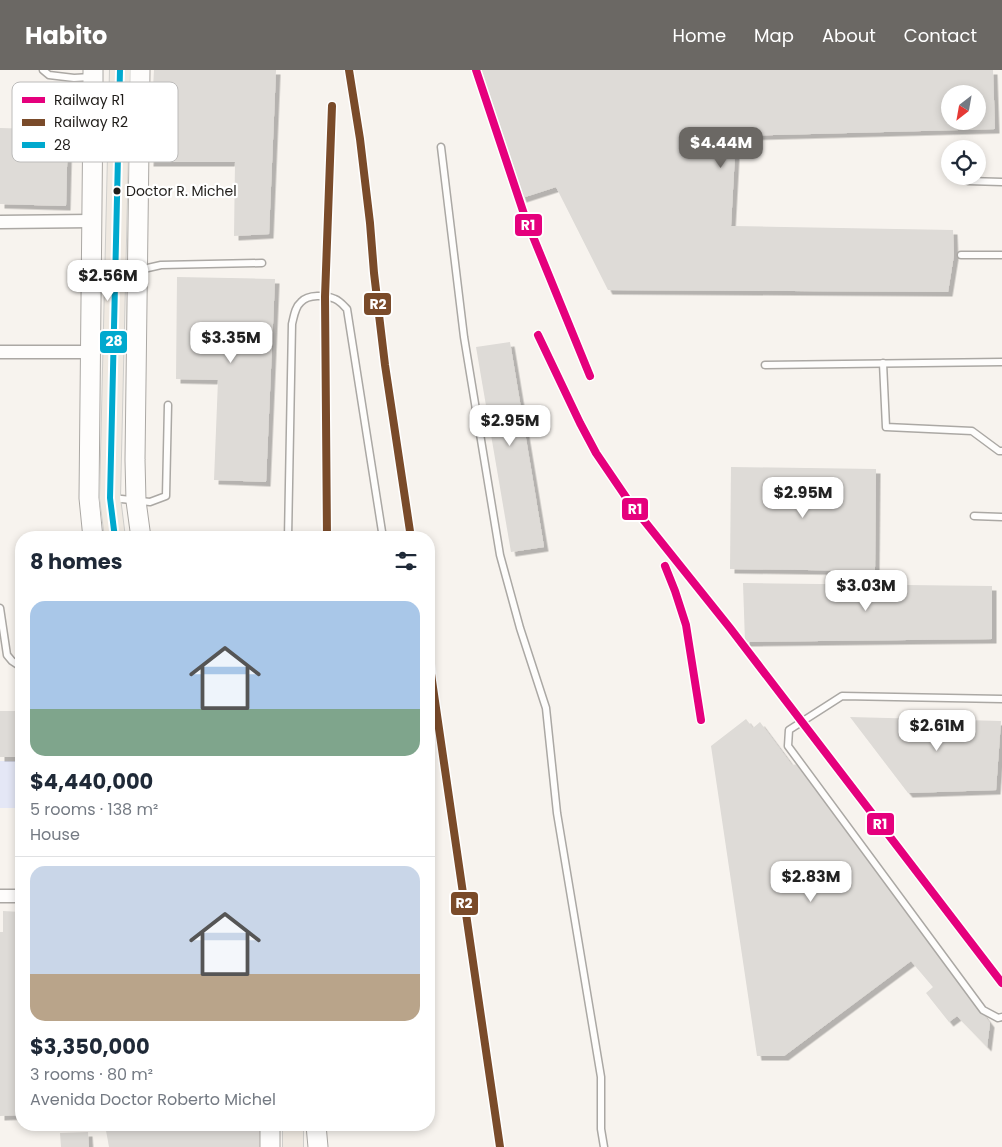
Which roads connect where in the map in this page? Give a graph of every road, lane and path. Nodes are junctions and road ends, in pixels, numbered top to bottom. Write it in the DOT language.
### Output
graph roads {
  1 [pos="43,70"];
  2 [pos="92,74"];
  3 [pos="442,147"];
  4 [pos="93,162"];
  5 [pos="118,162"];
  6 [pos="139,162"];
  7 [pos="986,182"];
  8 [pos="1002,182"];
  9 [pos="92,221"];
  10 [pos="0,222"];
  11 [pos="961,255"];
  12 [pos="1002,256"];
  13 [pos="262,263"];
  14 [pos="138,270"];
  15 [pos="115,297"];
  16 [pos="137,299"];
  17 [pos="0,352"];
  18 [pos="91,352"];
  19 [pos="1002,362"];
  20 [pos="883,363"];
  21 [pos="765,365"];
  22 [pos="168,405"];
  23 [pos="1002,451"];
  24 [pos="110,498"];
  25 [pos="136,501"];
  26 [pos="974,516"];
  27 [pos="1002,517"];
  28 [pos="92,531"];
  29 [pos="114,531"];
  30 [pos="140,531"];
  31 [pos="288,531"];
  32 [pos="382,531"];
  33 [pos="0,608"];
  34 [pos="15,663"];
  35 [pos="1002,699"];
  36 [pos="0,896"];
  37 [pos="15,896"];
  38 [pos="1002,1018"];
  39 [pos="270,1131"];
  40 [pos="293,1131"];
  41 [pos="317,1131"];
  42 [pos="270,1147"];
  43 [pos="293,1147"];
  44 [pos="318,1147"];
  45 [pos="604,1147"];
  1 -- 2 [label="lane"];
  3 -- 45 [label="lane"];
  4 -- 9 [label="main road"];
  5 -- 15 [label="main road"];
  6 -- 14 [label="main road"];
  7 -- 8 [label="lane"];
  9 -- 10 [label="street"];
  9 -- 18 [label="main road"];
  11 -- 12 [label="lane"];
  13 -- 14 [label="lane"];
  14 -- 16 [label="main road"];
  15 -- 16 [label="main road"];
  15 -- 24 [label="main road"];
  16 -- 25 [label="main road"];
  17 -- 18 [label="street"];
  18 -- 28 [label="main road"];
  19 -- 20 [label="lane"];
  20 -- 21 [label="lane"];
  20 -- 23 [label="lane"];
  22 -- 25 [label="lane"];
  24 -- 25 [label="lane"];
  24 -- 29 [label="main road"];
  25 -- 30 [label="main road"];
  26 -- 27 [label="lane"];
  31 -- 32 [label="lane"];
  33 -- 34 [label="lane"];
  35 -- 38 [label="lane"];
  36 -- 37 [label="street"];
  39 -- 42 [label="main road"];
  40 -- 43 [label="main road"];
  41 -- 44 [label="main road"];
}
